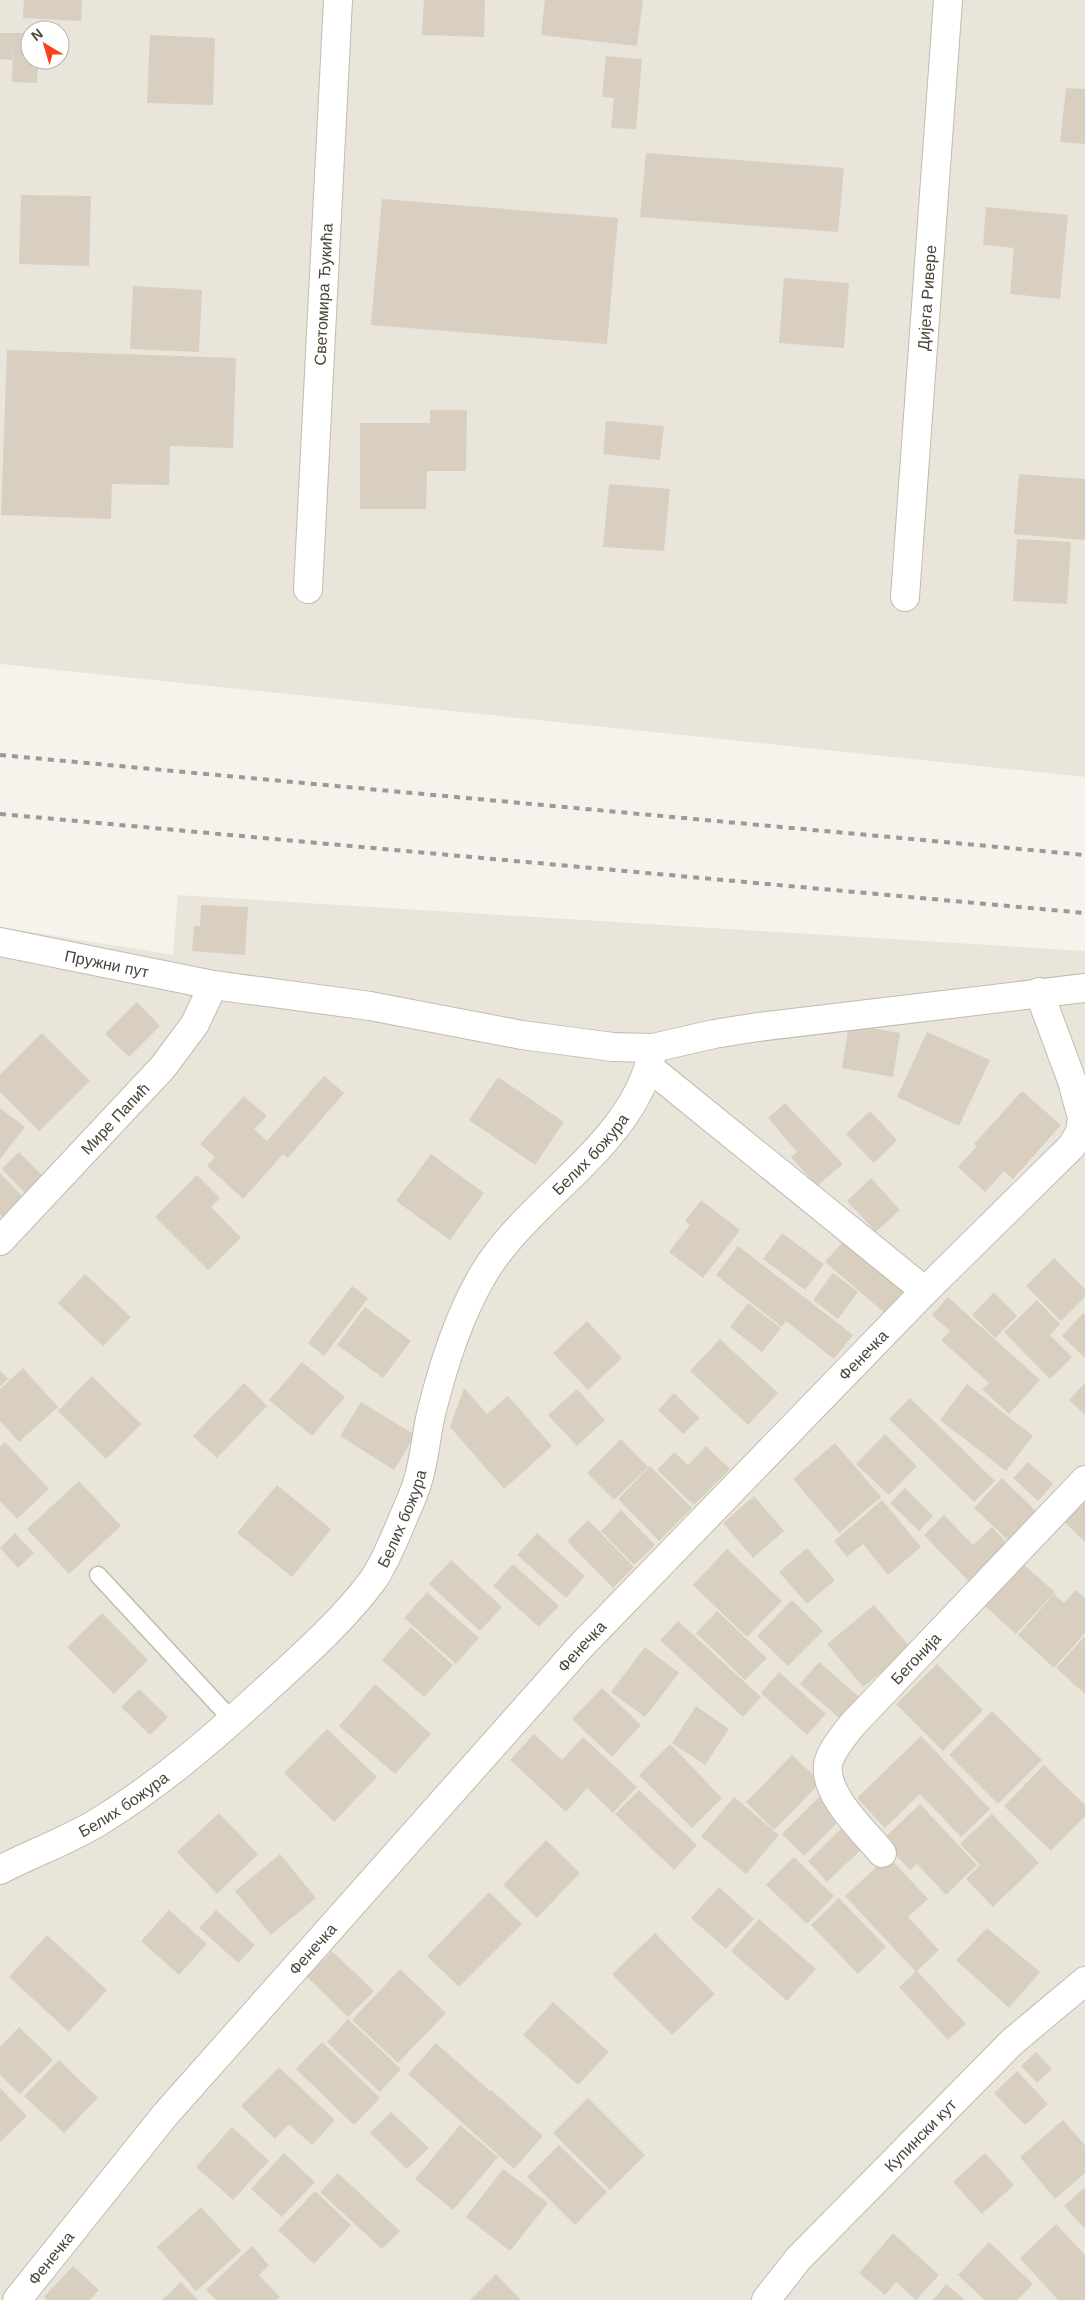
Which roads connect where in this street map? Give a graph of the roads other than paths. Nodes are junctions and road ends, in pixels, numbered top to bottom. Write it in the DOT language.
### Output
graph roads {
  1 [pos="338,0"];
  2 [pos="948,0"];
  3 [pos="308,588"];
  4 [pos="904,597"];
  5 [pos="0,942"];
  6 [pos="213,985"];
  7 [pos="1085,988"];
  8 [pos="1039,992"];
  9 [pos="652,1058"];
  10 [pos="0,1241"];
  11 [pos="925,1291"];
  12 [pos="1085,1480"];
  13 [pos="98,1576"];
  14 [pos="232,1720"];
  15 [pos="882,1853"];
  16 [pos="0,1870"];
  17 [pos="1085,1982"];
  18 [pos="16,2300"];
  19 [pos="766,2300"];
  1 -- 3 [label="street, Светомира Ђукића"];
  2 -- 4 [label="street, Дијега Ривере"];
  5 -- 6 [label="street, Пружни пут"];
  6 -- 9 [label="street, Пружни пут"];
  6 -- 10 [label="street, Мире Папић"];
  7 -- 8 [label="street, Пружни пут"];
  8 -- 9 [label="street, Пружни пут"];
  8 -- 11 [label="street, Фенечка"];
  9 -- 11 [label="street"];
  9 -- 14 [label="street, Белих божура"];
  11 -- 18 [label="street, Фенечка"];
  12 -- 15 [label="street, Бегонија"];
  13 -- 14 [label="lane"];
  14 -- 16 [label="street, Белих божура"];
  17 -- 19 [label="street, Купински кут"];
}
